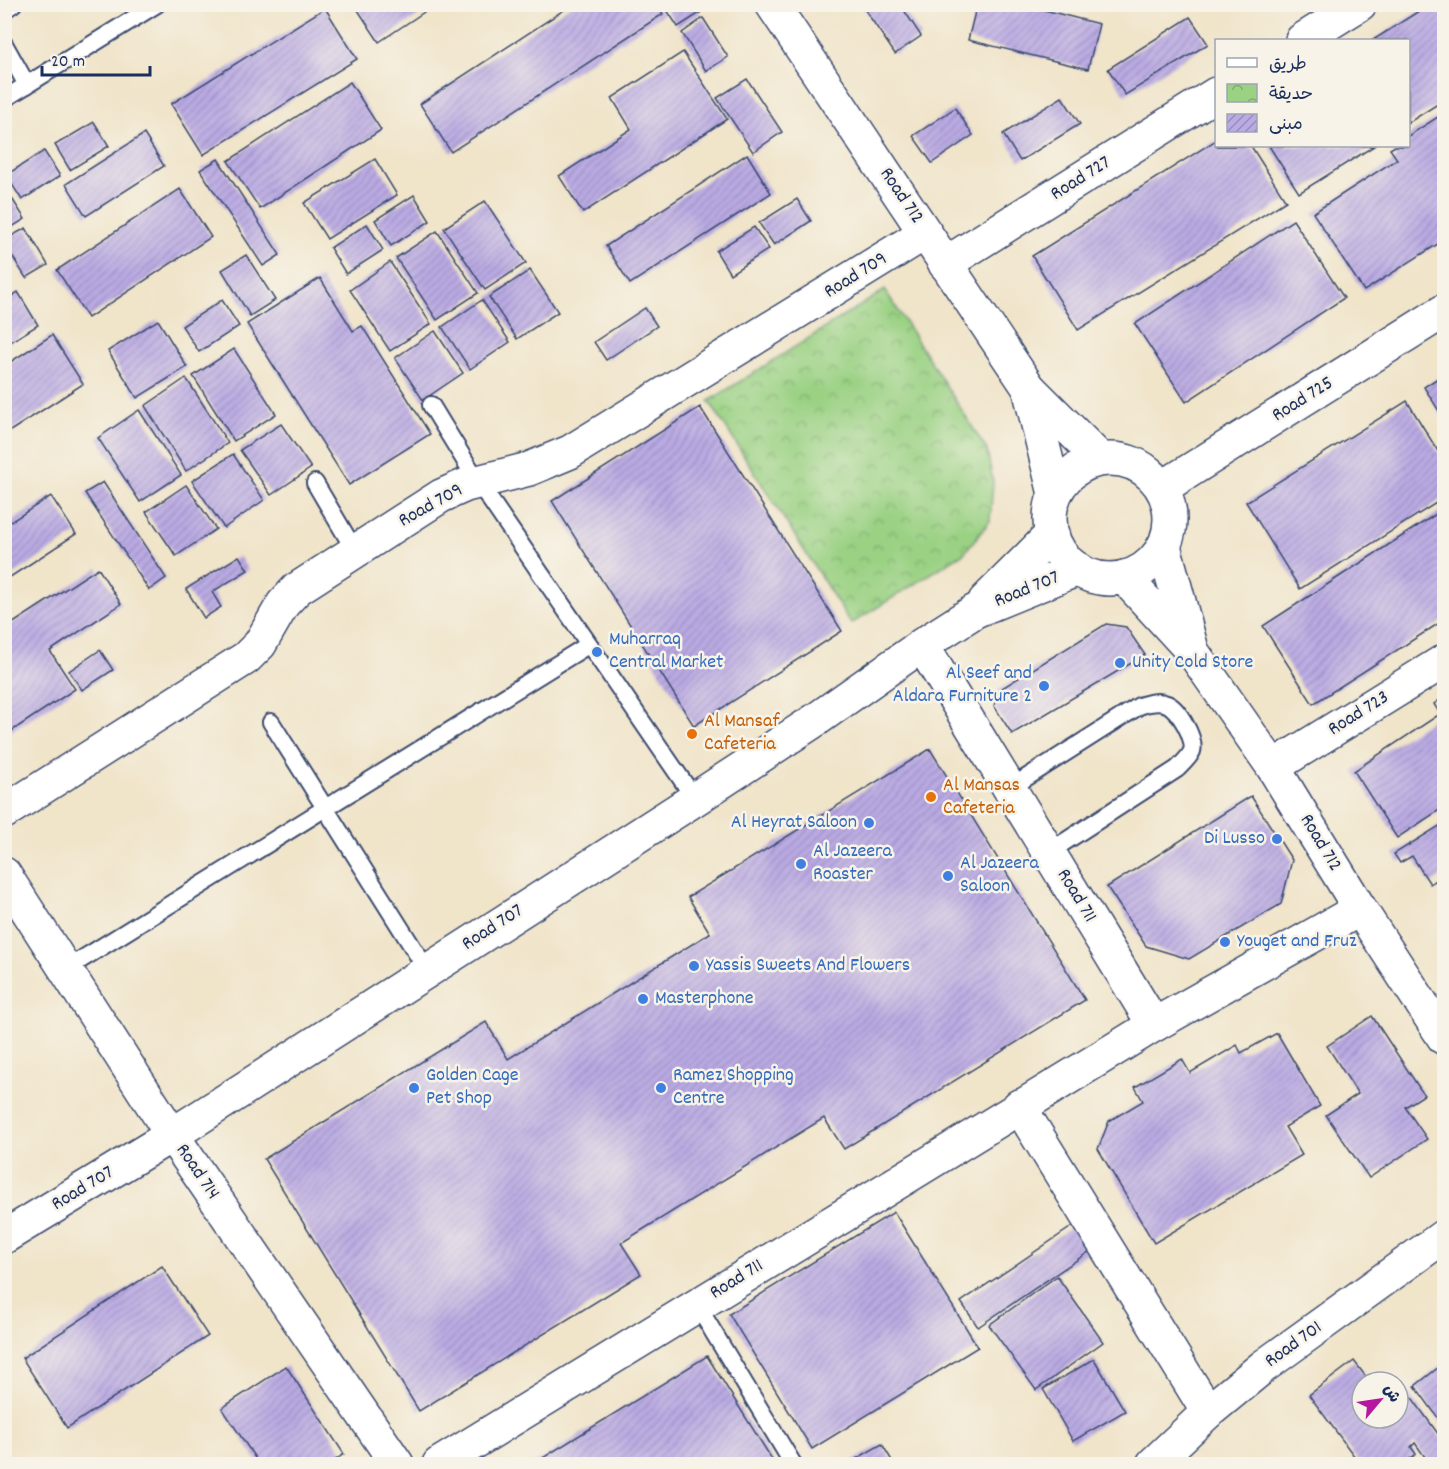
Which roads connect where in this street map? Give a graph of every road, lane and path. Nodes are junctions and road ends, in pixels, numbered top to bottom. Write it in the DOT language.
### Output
graph roads {
  1 [pos="13,4"];
  2 [pos="157,4"];
  3 [pos="772,4"];
  4 [pos="1360,4"];
  5 [pos="4,10"];
  6 [pos="1304,39"];
  7 [pos="4,44"];
  8 [pos="27,85"];
  9 [pos="1215,95"];
  10 [pos="4,99"];
  11 [pos="925,233"];
  12 [pos="945,264"];
  13 [pos="1444,311"];
  14 [pos="1029,388"];
  15 [pos="431,405"];
  16 [pos="1100,459"];
  17 [pos="478,482"];
  18 [pos="315,483"];
  19 [pos="1162,488"];
  20 [pos="1055,494"];
  21 [pos="1052,534"];
  22 [pos="1164,546"];
  23 [pos="354,551"];
  24 [pos="1078,569"];
  25 [pos="1124,577"];
  26 [pos="975,611"];
  27 [pos="588,645"];
  28 [pos="922,645"];
  29 [pos="1192,651"];
  30 [pos="1444,661"];
  31 [pos="271,722"];
  32 [pos="1274,767"];
  33 [pos="1010,788"];
  34 [pos="695,799"];
  35 [pos="325,808"];
  36 [pos="4,812"];
  37 [pos="1049,852"];
  38 [pos="4,874"];
  39 [pos="1360,909"];
  40 [pos="66,969"];
  41 [pos="427,970"];
  42 [pos="1433,996"];
  43 [pos="1154,1025"];
  44 [pos="1444,1038"];
  45 [pos="1020,1106"];
  46 [pos="172,1135"];
  47 [pos="1444,1236"];
  48 [pos="4,1237"];
  49 [pos="697,1305"];
  50 [pos="1208,1412"];
  51 [pos="392,1457"];
  52 [pos="446,1460"];
  53 [pos="794,1464"];
  54 [pos="1153,1464"];
  1 -- 5 [label="lane"];
  2 -- 8 [label="lane"];
  3 -- 11 [label="street, Road 712"];
  4 -- 6 [label="street"];
  7 -- 8 [label="lane"];
  8 -- 10 [label="lane"];
  9 -- 12 [label="street, Road 727"];
  11 -- 12 [label="street, Road 712"];
  11 -- 17 [label="street, Road 709"];
  12 -- 14 [label="street, Road 712"];
  13 -- 19 [label="street, Road 725"];
  14 -- 16 [label="street, Road 712"];
  14 -- 20 [label="street, Road 712"];
  15 -- 17 [label="lane"];
  16 -- 19 [label="street"];
  16 -- 20 [label="street"];
  17 -- 23 [label="street, Road 709"];
  17 -- 27 [label="lane"];
  18 -- 23 [label="lane"];
  19 -- 22 [label="street"];
  20 -- 21 [label="street"];
  21 -- 24 [label="street"];
  21 -- 26 [label="street, Road 707"];
  22 -- 25 [label="street"];
  22 -- 29 [label="street, Road 712"];
  23 -- 36 [label="street, Road 709"];
  24 -- 25 [label="street"];
  24 -- 26 [label="street, Road 707"];
  25 -- 29 [label="street, Road 712"];
  26 -- 28 [label="street, Road 707"];
  27 -- 34 [label="lane"];
  27 -- 35 [label="lane"];
  28 -- 33 [label="street, Road 711"];
  28 -- 34 [label="street, Road 707"];
  29 -- 32 [label="street, Road 712"];
  30 -- 32 [label="street, Road 723"];
  31 -- 35 [label="lane"];
  32 -- 39 [label="street, Road 712"];
  33 -- 37 [label="street, Road 711"];
  33 -- 37 [label="lane"];
  34 -- 41 [label="street, Road 707"];
  35 -- 40 [label="lane"];
  35 -- 41 [label="lane"];
  37 -- 43 [label="street, Road 711"];
  38 -- 40 [label="street, Road 714"];
  39 -- 42 [label="street, Road 712"];
  39 -- 43 [label="street, Road 711"];
  40 -- 46 [label="street, Road 714"];
  41 -- 46 [label="street, Road 707"];
  42 -- 44 [label="street, Road 712"];
  43 -- 45 [label="street, Road 711"];
  45 -- 49 [label="street, Road 711"];
  45 -- 50 [label="street"];
  46 -- 48 [label="street, Road 707"];
  46 -- 51 [label="street, Road 714"];
  47 -- 50 [label="street, Road 701"];
  49 -- 52 [label="street, Road 711"];
  49 -- 53 [label="lane"];
  50 -- 54 [label="street, Road 701"];
  51 -- 52 [label="street, Road 711"];
}
